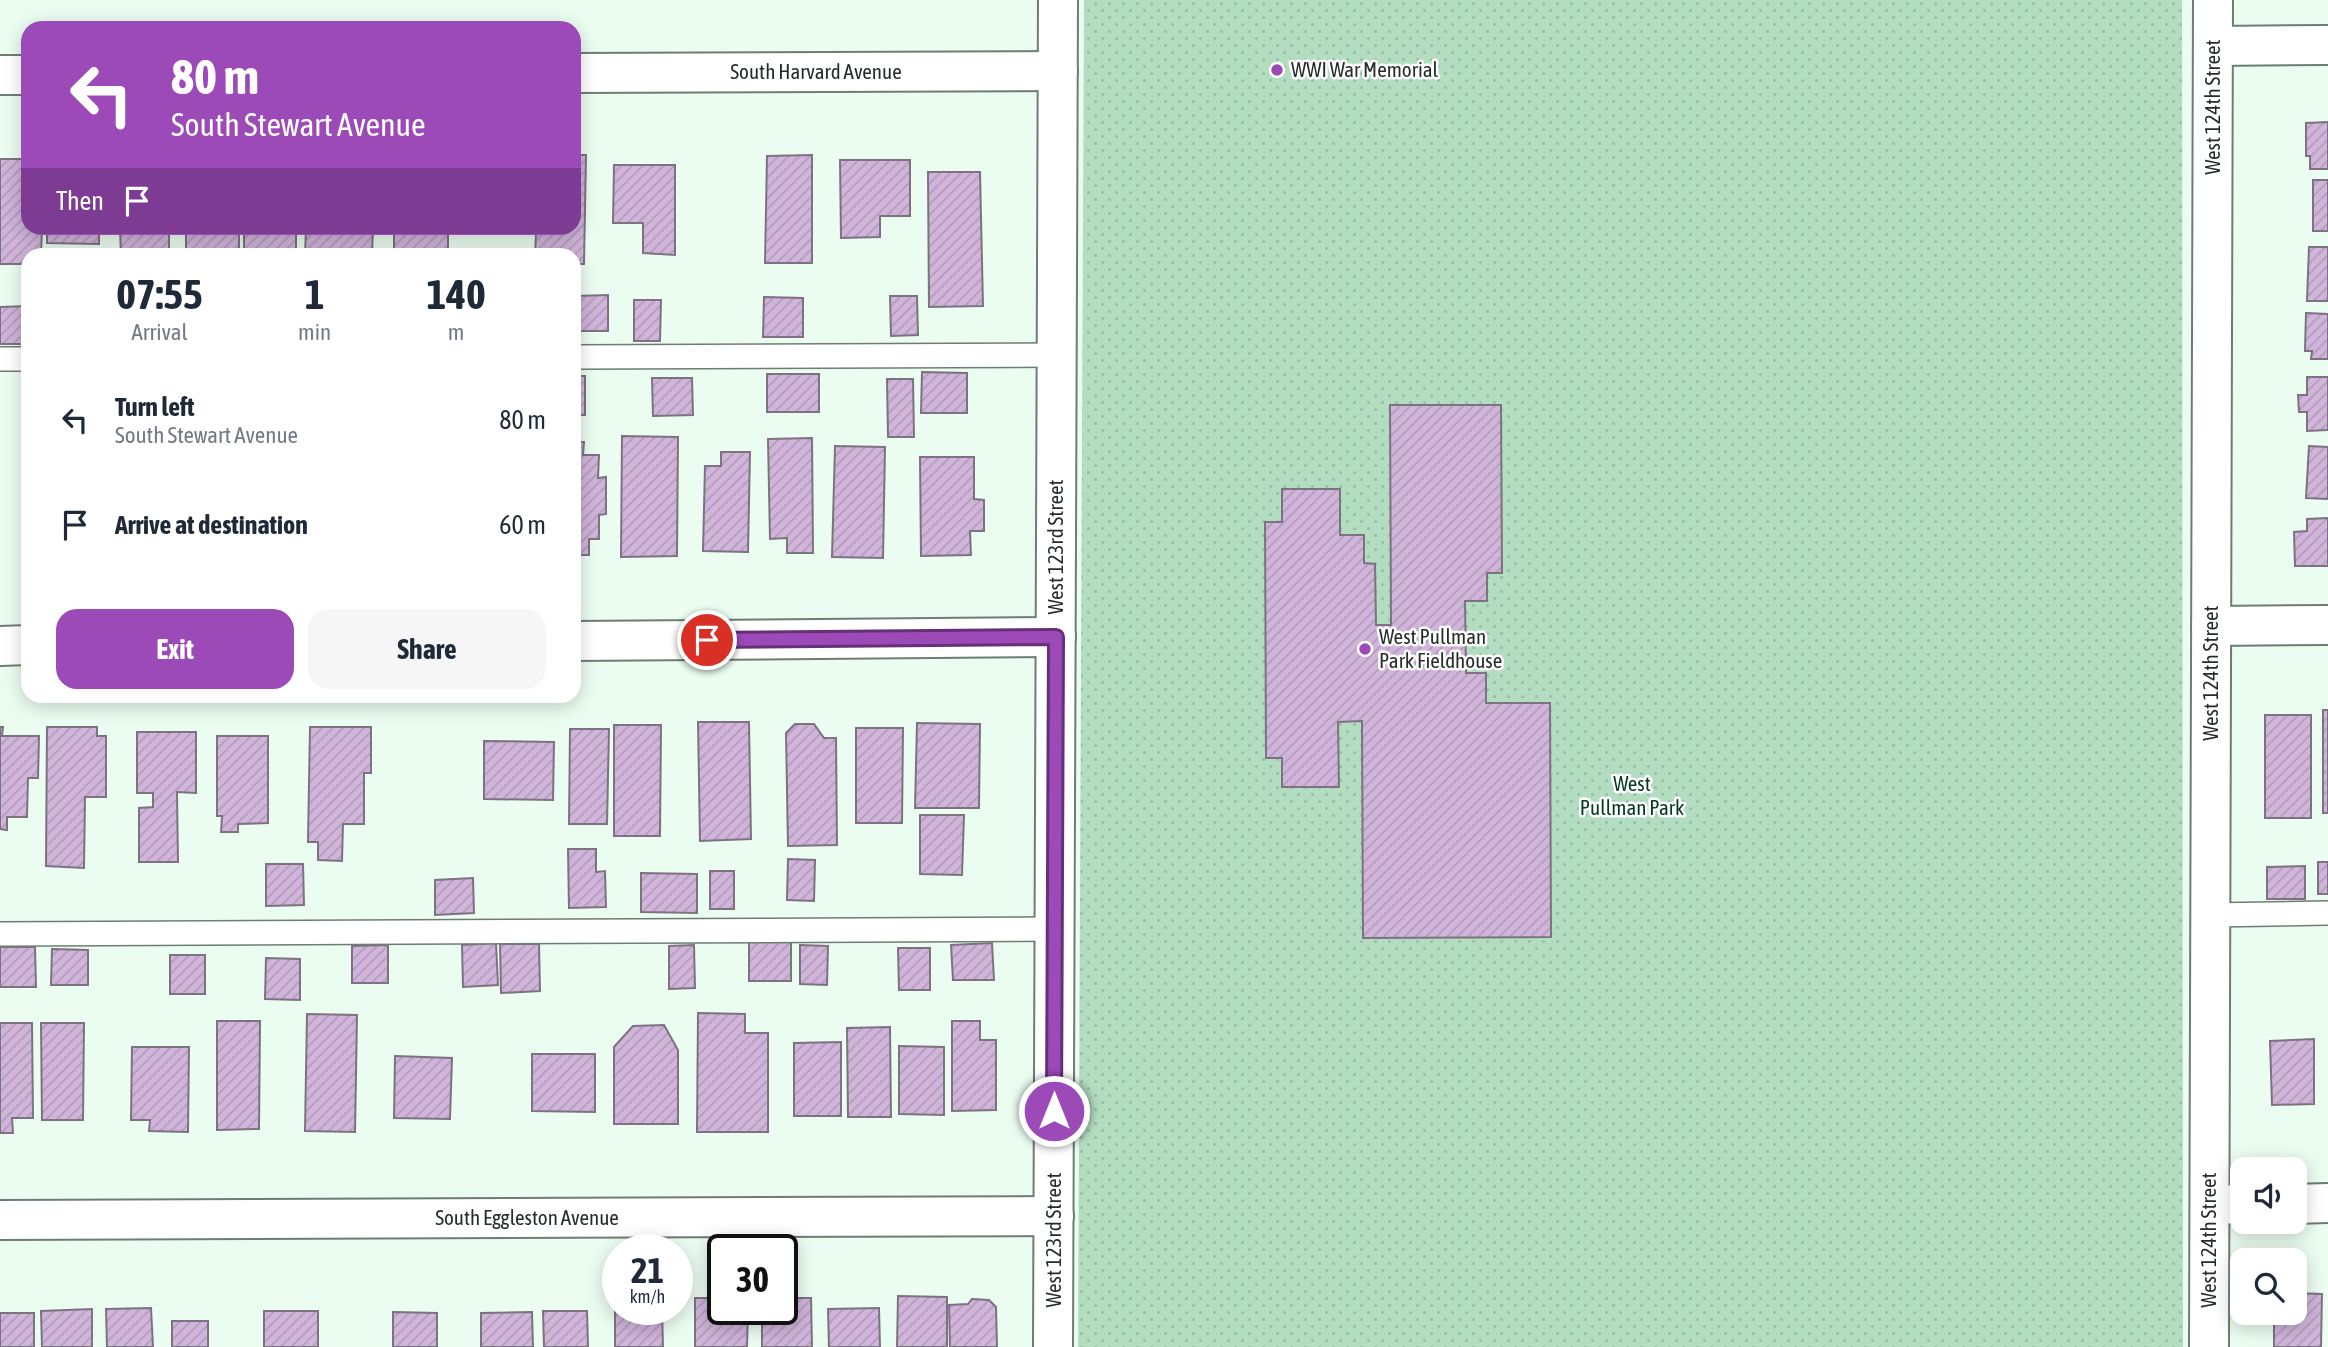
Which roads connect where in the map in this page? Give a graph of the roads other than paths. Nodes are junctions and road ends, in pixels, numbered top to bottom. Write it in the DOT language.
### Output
graph roads {
  1 [pos="1058,0"];
  2 [pos="2213,0"];
  3 [pos="2328,45"];
  4 [pos="2213,46"];
  5 [pos="1058,71"];
  6 [pos="581,73"];
  7 [pos="0,75"];
  8 [pos="21,75"];
  9 [pos="1057,355"];
  10 [pos="581,357"];
  11 [pos="0,359"];
  12 [pos="21,359"];
  13 [pos="2328,625"];
  14 [pos="2211,626"];
  15 [pos="1056,637"];
  16 [pos="581,641"];
  17 [pos="21,645"];
  18 [pos="0,646"];
  19 [pos="2328,913"];
  20 [pos="2210,915"];
  21 [pos="1055,929"];
  22 [pos="0,934"];
  23 [pos="2328,1203"];
  24 [pos="2307,1204"];
  25 [pos="2226,1205"];
  26 [pos="1054,1216"];
  27 [pos="0,1220"];
  28 [pos="1053,1347"];
  29 [pos="2209,1347"];
  1 -- 5 [label="street, West 123rd Street"];
  2 -- 4 [label="street, West 124th Street"];
  3 -- 4 [label="street"];
  4 -- 14 [label="street, West 124th Street"];
  5 -- 6 [label="street, South Harvard Avenue"];
  5 -- 9 [label="street, West 123rd Street"];
  7 -- 8 [label="street"];
  9 -- 10 [label="lane"];
  9 -- 15 [label="street, West 123rd Street"];
  11 -- 12 [label="lane"];
  13 -- 14 [label="street"];
  14 -- 20 [label="street, West 124th Street"];
  15 -- 16 [label="street"];
  15 -- 21 [label="street, West 123rd Street"];
  17 -- 18 [label="street"];
  19 -- 20 [label="lane"];
  20 -- 25 [label="street, West 124th Street"];
  21 -- 22 [label="lane"];
  21 -- 26 [label="street, West 123rd Street"];
  23 -- 24 [label="street"];
  25 -- 29 [label="street, West 124th Street"];
  26 -- 27 [label="street, South Eggleston Avenue"];
  26 -- 28 [label="street, West 123rd Street"];
}
